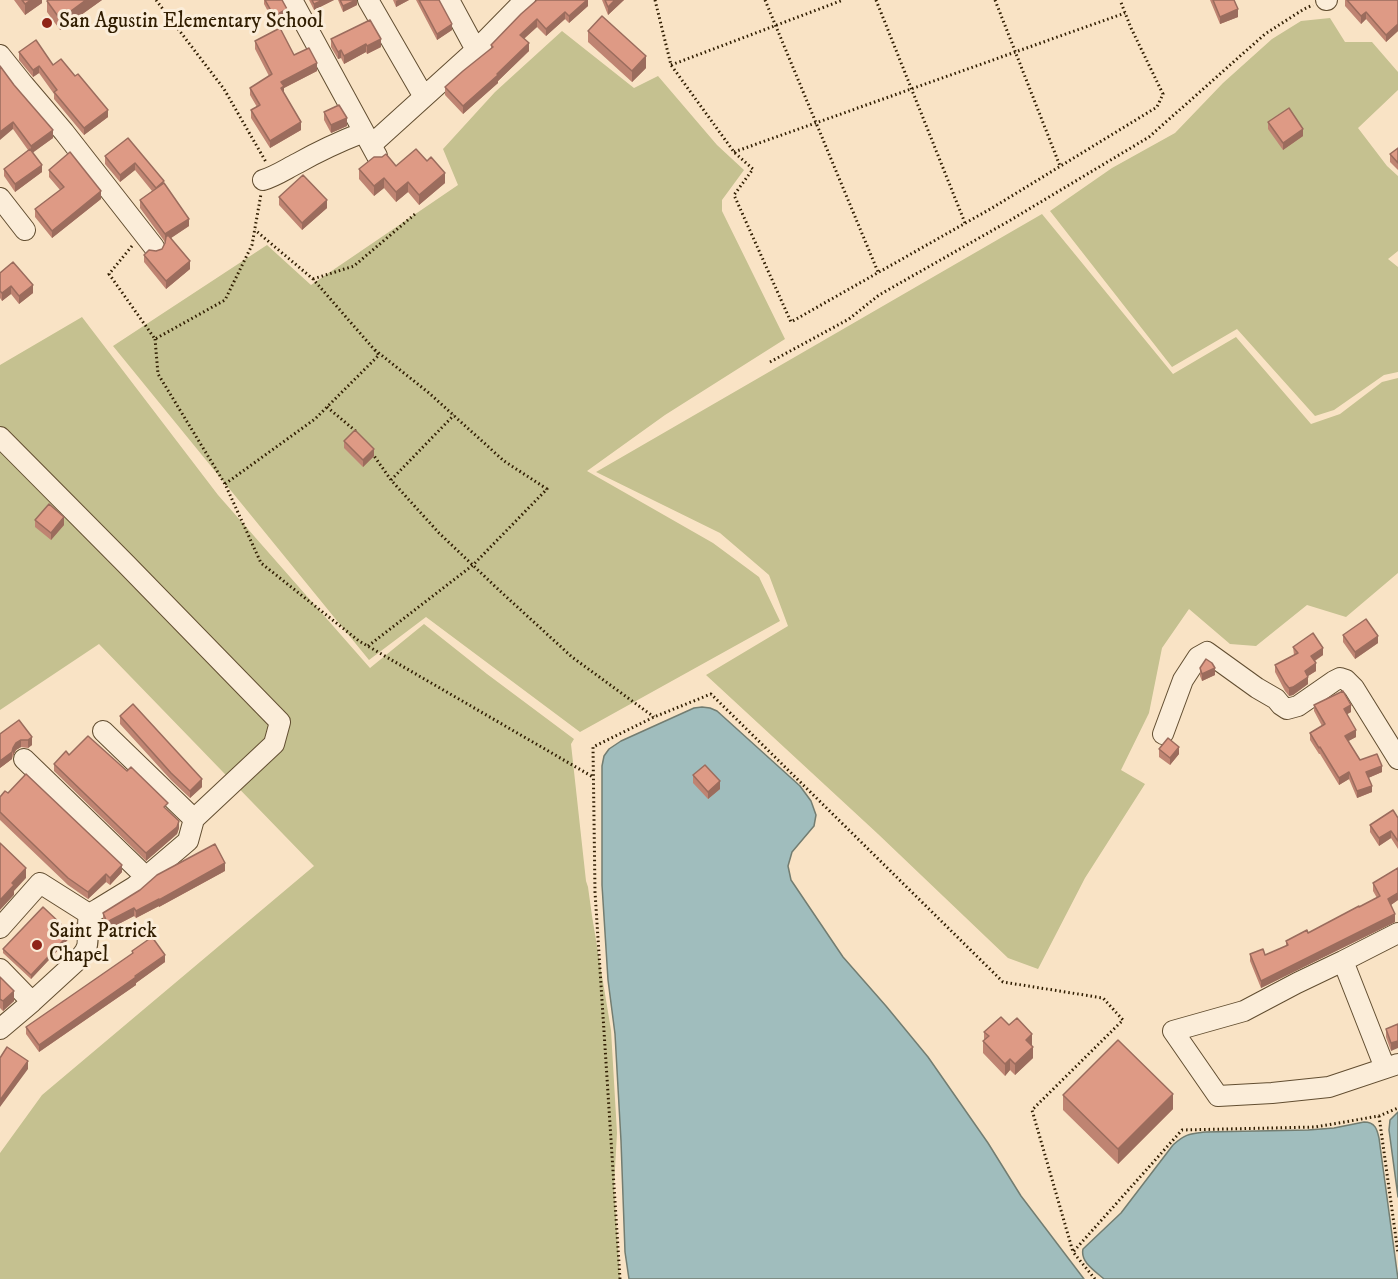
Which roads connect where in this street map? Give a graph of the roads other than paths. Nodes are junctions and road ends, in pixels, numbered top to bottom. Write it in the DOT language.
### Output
graph roads {
  1 [pos="292,0"];
  2 [pos="368,0"];
  3 [pos="449,0"];
  4 [pos="525,0"];
  5 [pos="476,50"];
  6 [pos="0,55"];
  7 [pos="424,97"];
  8 [pos="370,144"];
  9 [pos="269,178"];
  10 [pos="0,198"];
  11 [pos="25,230"];
  12 [pos="148,240"];
  13 [pos="0,437"];
  14 [pos="103,731"];
  15 [pos="1163,734"];
  16 [pos="24,759"];
  17 [pos="1398,759"];
  18 [pos="194,819"];
  19 [pos="146,877"];
  20 [pos="89,914"];
  21 [pos="0,928"];
  22 [pos="1398,933"];
  23 [pos="1343,961"];
  24 [pos="0,969"];
  25 [pos="32,1002"];
  26 [pos="0,1029"];
  27 [pos="1391,1066"];
  1 -- 8 [label="street"];
  2 -- 7 [label="street"];
  3 -- 5 [label="street"];
  4 -- 5 [label="street"];
  5 -- 7 [label="street"];
  6 -- 12 [label="street"];
  7 -- 8 [label="street"];
  8 -- 9 [label="street"];
  10 -- 11 [label="street"];
  13 -- 18 [label="street"];
  14 -- 18 [label="street"];
  15 -- 17 [label="street"];
  16 -- 19 [label="street"];
  18 -- 19 [label="street"];
  19 -- 20 [label="street"];
  20 -- 21 [label="street"];
  20 -- 25 [label="street"];
  22 -- 23 [label="street"];
  23 -- 27 [label="street"];
  23 -- 27 [label="street"];
  24 -- 25 [label="street"];
  25 -- 26 [label="street"];
}
